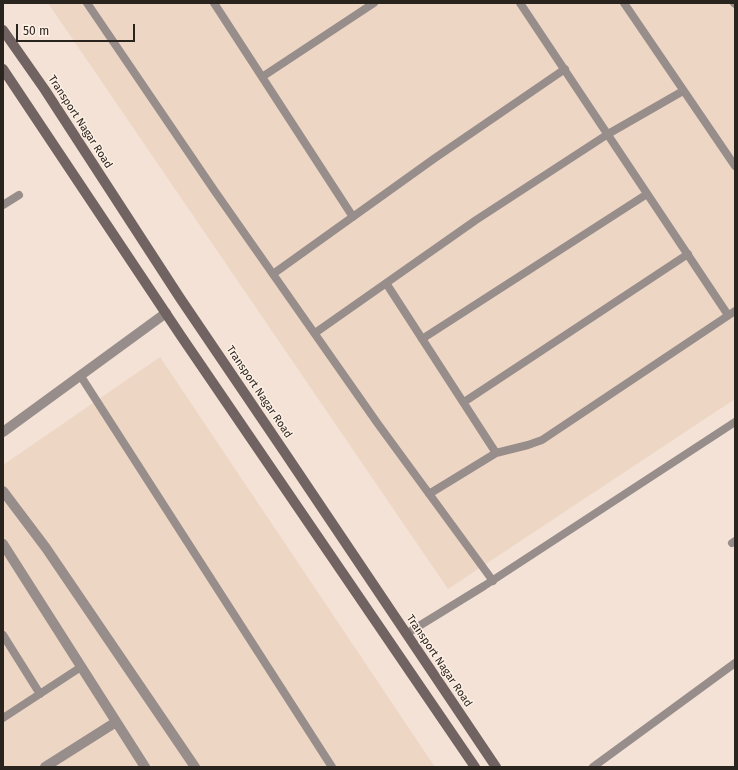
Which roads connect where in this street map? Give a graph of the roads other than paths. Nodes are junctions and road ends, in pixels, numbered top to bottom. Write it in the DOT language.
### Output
graph roads {
  1 [pos="87,3"];
  2 [pos="214,3"];
  3 [pos="374,3"];
  4 [pos="520,3"];
  5 [pos="624,3"];
  6 [pos="3,30"];
  7 [pos="3,69"];
  8 [pos="565,69"];
  9 [pos="262,77"];
  10 [pos="683,91"];
  11 [pos="608,134"];
  12 [pos="735,166"];
  13 [pos="647,194"];
  14 [pos="19,195"];
  15 [pos="3,205"];
  16 [pos="353,217"];
  17 [pos="688,254"];
  18 [pos="273,274"];
  19 [pos="386,283"];
  20 [pos="166,313"];
  21 [pos="732,313"];
  22 [pos="315,333"];
  23 [pos="422,339"];
  24 [pos="80,375"];
  25 [pos="464,402"];
  26 [pos="735,422"];
  27 [pos="3,431"];
  28 [pos="496,453"];
  29 [pos="3,491"];
  30 [pos="429,494"];
  31 [pos="3,544"];
  32 [pos="493,581"];
  33 [pos="406,634"];
  34 [pos="3,635"];
  35 [pos="735,663"];
  36 [pos="81,667"];
  37 [pos="40,694"];
  38 [pos="3,718"];
  39 [pos="116,722"];
  40 [pos="44,767"];
  41 [pos="145,767"];
  42 [pos="195,767"];
  43 [pos="332,767"];
  44 [pos="474,767"];
  45 [pos="496,767"];
  46 [pos="594,767"];
  1 -- 18 [label="lane"];
  2 -- 9 [label="lane"];
  3 -- 9 [label="lane"];
  4 -- 8 [label="lane"];
  5 -- 10 [label="lane"];
  6 -- 33 [label="main road, Transport Nagar Road"];
  7 -- 20 [label="main road"];
  8 -- 11 [label="lane"];
  8 -- 16 [label="lane"];
  9 -- 16 [label="lane"];
  10 -- 11 [label="lane"];
  10 -- 12 [label="lane"];
  11 -- 13 [label="lane"];
  11 -- 19 [label="lane"];
  13 -- 17 [label="lane"];
  13 -- 23 [label="lane"];
  14 -- 15 [label="lane"];
  16 -- 18 [label="lane"];
  17 -- 21 [label="lane"];
  17 -- 25 [label="lane"];
  18 -- 22 [label="lane"];
  19 -- 22 [label="lane"];
  19 -- 23 [label="lane"];
  20 -- 24 [label="street"];
  20 -- 44 [label="main road"];
  21 -- 28 [label="lane"];
  22 -- 30 [label="lane"];
  23 -- 25 [label="lane"];
  24 -- 27 [label="street"];
  24 -- 43 [label="lane"];
  25 -- 28 [label="lane"];
  26 -- 32 [label="lane"];
  28 -- 30 [label="lane"];
  29 -- 42 [label="street"];
  30 -- 32 [label="lane"];
  31 -- 36 [label="street"];
  32 -- 33 [label="lane"];
  33 -- 45 [label="main road, Transport Nagar Road"];
  34 -- 37 [label="lane"];
  35 -- 46 [label="lane"];
  36 -- 37 [label="lane"];
  36 -- 39 [label="street"];
  37 -- 38 [label="lane"];
  39 -- 40 [label="street"];
  39 -- 41 [label="street"];
}
